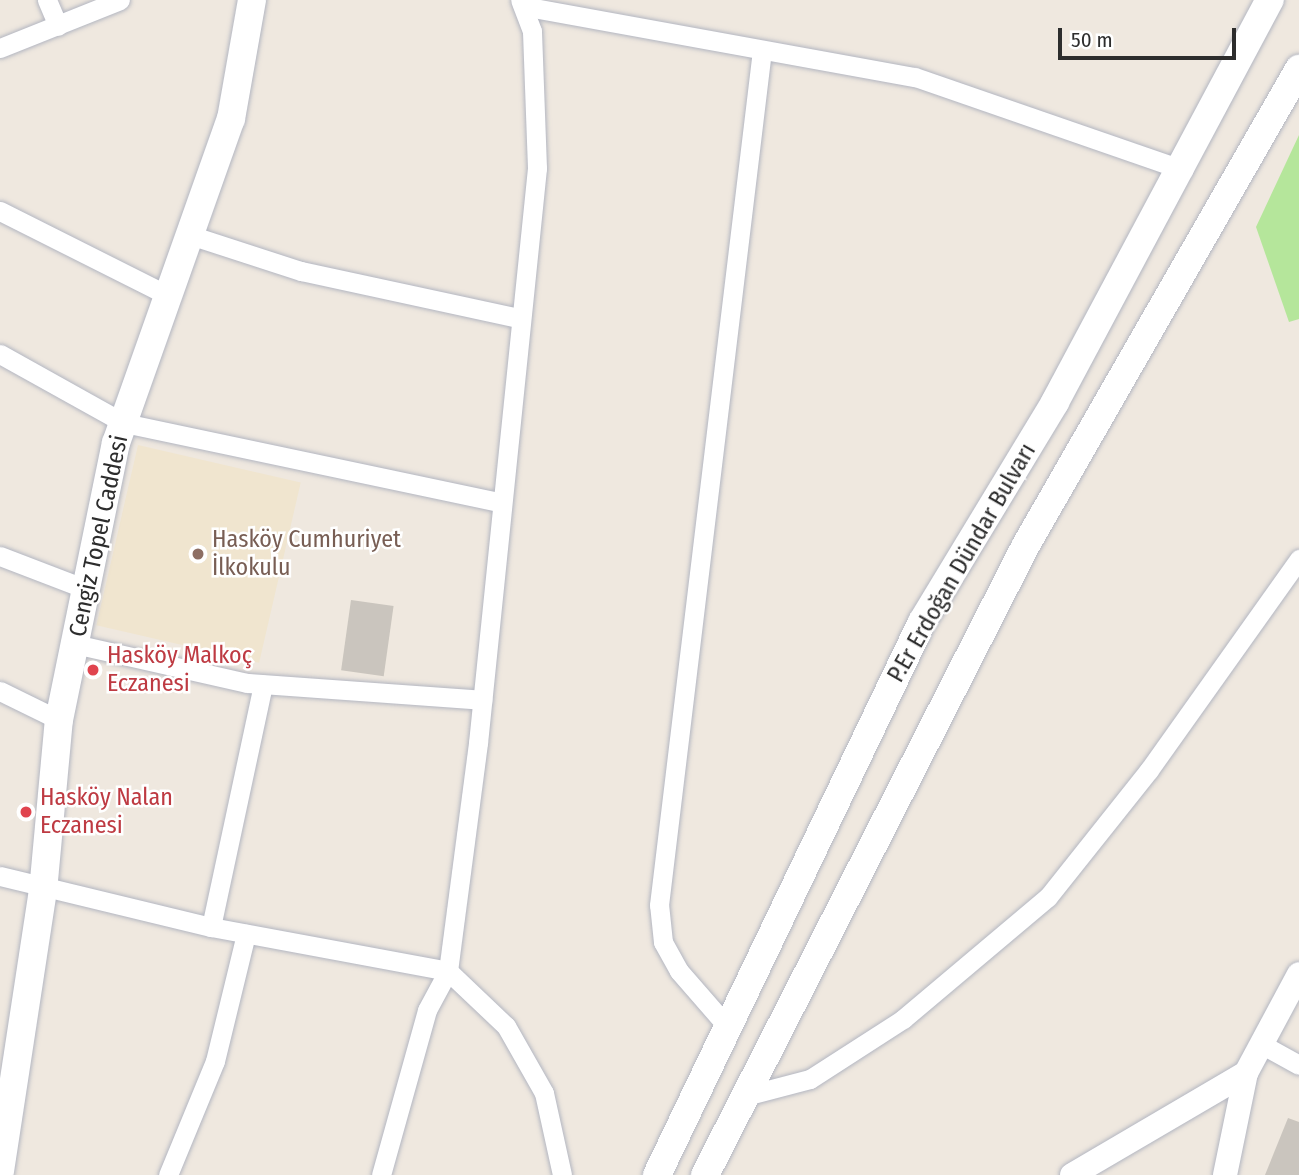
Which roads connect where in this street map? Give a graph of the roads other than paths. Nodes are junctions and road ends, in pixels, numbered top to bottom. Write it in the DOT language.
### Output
graph roads {
  1 [pos="47,0"];
  2 [pos="120,0"];
  3 [pos="252,0"];
  4 [pos="1270,0"];
  5 [pos="521,3"];
  6 [pos="58,26"];
  7 [pos="0,48"];
  8 [pos="762,50"];
  9 [pos="1299,69"];
  10 [pos="1183,170"];
  11 [pos="0,211"];
  12 [pos="192,236"];
  13 [pos="171,297"];
  14 [pos="519,318"];
  15 [pos="0,354"];
  16 [pos="124,423"];
  17 [pos="499,502"];
  18 [pos="0,556"];
  19 [pos="1299,559"];
  20 [pos="86,589"];
  21 [pos="75,644"];
  22 [pos="263,685"];
  23 [pos="0,691"];
  24 [pos="482,700"];
  25 [pos="59,720"];
  26 [pos="0,876"];
  27 [pos="43,891"];
  28 [pos="211,927"];
  29 [pos="246,934"];
  30 [pos="447,971"];
  31 [pos="1299,974"];
  32 [pos="726,1025"];
  33 [pos="1261,1044"];
  34 [pos="1299,1065"];
  35 [pos="1246,1073"];
  36 [pos="745,1096"];
  37 [pos="5,1097"];
  38 [pos="0,1171"];
  39 [pos="168,1175"];
  40 [pos="381,1175"];
  41 [pos="562,1175"];
  42 [pos="657,1175"];
  43 [pos="705,1175"];
  44 [pos="1072,1175"];
  45 [pos="1225,1175"];
  1 -- 6 [label="street"];
  2 -- 6 [label="street"];
  3 -- 12 [label="main road, Cengiz Topel Caddesi"];
  4 -- 10 [label="main road, P.Er Erdoğan Dündar Bulvarı"];
  5 -- 8 [label="street"];
  5 -- 14 [label="street"];
  6 -- 7 [label="street"];
  8 -- 10 [label="street"];
  8 -- 32 [label="street"];
  9 -- 36 [label="main road, P.Er Erdoğan Dündar Bulvarı"];
  10 -- 32 [label="main road, P.Er Erdoğan Dündar Bulvarı"];
  11 -- 13 [label="street"];
  12 -- 13 [label="main road, Cengiz Topel Caddesi"];
  12 -- 14 [label="street"];
  13 -- 16 [label="main road, Cengiz Topel Caddesi"];
  14 -- 17 [label="street"];
  15 -- 16 [label="street"];
  16 -- 17 [label="street"];
  16 -- 20 [label="main road, Cengiz Topel Caddesi"];
  17 -- 24 [label="street"];
  18 -- 20 [label="street"];
  19 -- 36 [label="street"];
  20 -- 21 [label="main road, Cengiz Topel Caddesi"];
  21 -- 22 [label="street"];
  21 -- 25 [label="main road, Cengiz Topel Caddesi"];
  22 -- 24 [label="street"];
  22 -- 28 [label="street"];
  23 -- 25 [label="street"];
  24 -- 30 [label="street"];
  25 -- 27 [label="main road, Cengiz Topel Caddesi"];
  26 -- 27 [label="street"];
  27 -- 28 [label="street"];
  27 -- 37 [label="main road, Cengiz Topel Caddesi"];
  28 -- 29 [label="street"];
  29 -- 30 [label="street"];
  29 -- 39 [label="street"];
  30 -- 40 [label="street"];
  30 -- 41 [label="street"];
  31 -- 33 [label="street"];
  32 -- 42 [label="main road, P.Er Erdoğan Dündar Bulvarı"];
  33 -- 34 [label="street"];
  33 -- 35 [label="street"];
  35 -- 44 [label="street"];
  35 -- 45 [label="street"];
  36 -- 43 [label="main road, P.Er Erdoğan Dündar Bulvarı"];
  37 -- 38 [label="main road, Cengiz Topel Caddesi"];
}
